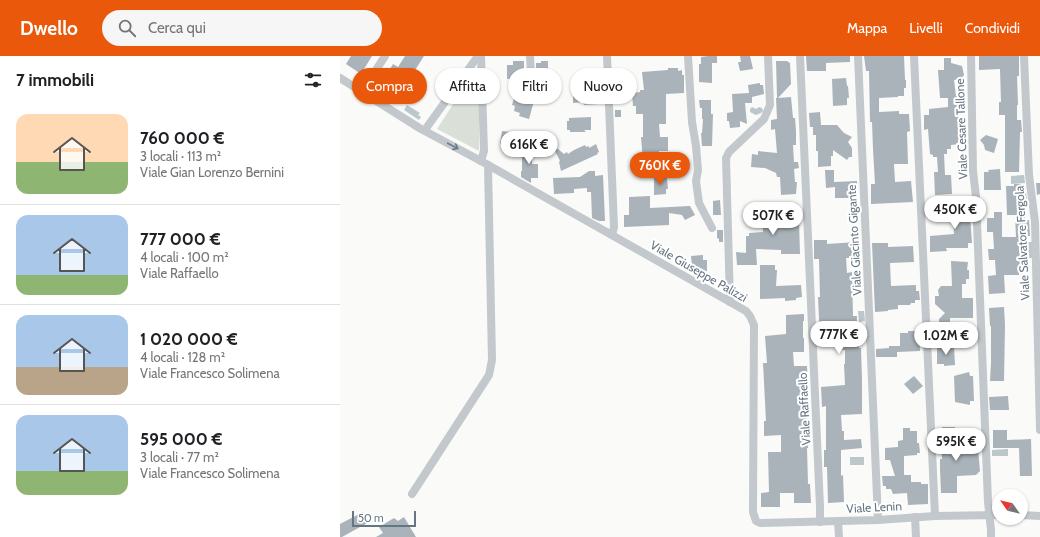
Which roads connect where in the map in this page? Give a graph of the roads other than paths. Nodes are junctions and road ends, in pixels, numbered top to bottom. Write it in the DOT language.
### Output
graph roads {
  1 [pos="385,56"];
  2 [pos="478,56"];
  3 [pos="481,56"];
  4 [pos="530,56"];
  5 [pos="607,56"];
  6 [pos="688,56"];
  7 [pos="768,56"];
  8 [pos="800,56"];
  9 [pos="858,56"];
  10 [pos="914,56"];
  11 [pos="971,56"];
  12 [pos="1024,56"];
  13 [pos="377,68"];
  14 [pos="531,68"];
  15 [pos="340,78"];
  16 [pos="352,86"];
  17 [pos="382,104"];
  18 [pos="426,131"];
  19 [pos="484,163"];
  20 [pos="712,228"];
  21 [pos="612,235"];
  22 [pos="730,302"];
  23 [pos="1040,430"];
  24 [pos="412,494"];
  25 [pos="989,515"];
  26 [pos="754,516"];
  27 [pos="935,516"];
  28 [pos="1028,516"];
  29 [pos="1040,516"];
  30 [pos="915,517"];
  31 [pos="878,520"];
  32 [pos="838,521"];
  33 [pos="820,522"];
  34 [pos="839,537"];
  35 [pos="916,537"];
  36 [pos="991,537"];
  1 -- 13 [label="street"];
  2 -- 18 [label="street"];
  3 -- 19 [label="street"];
  4 -- 14 [label="street"];
  5 -- 21 [label="street"];
  6 -- 20 [label="street"];
  7 -- 22 [label="street"];
  8 -- 33 [label="street, Viale Raffaello"];
  9 -- 31 [label="street, Viale Giacinto Gigante"];
  10 -- 27 [label="street"];
  11 -- 25 [label="street, Viale Cesare Tallone"];
  12 -- 23 [label="street, Viale Salvatore Fergola"];
  15 -- 16 [label="street, Viale Giuseppe Palizzi"];
  17 -- 18 [label="street, Viale Giuseppe Palizzi"];
  18 -- 19 [label="street, Viale Giuseppe Palizzi, one-way"];
  19 -- 21 [label="street, Viale Giuseppe Palizzi"];
  19 -- 24 [label="street"];
  21 -- 22 [label="street, Viale Giuseppe Palizzi"];
  22 -- 26 [label="street, Viale Giuseppe Palizzi"];
  25 -- 27 [label="street, Viale Lenin"];
  25 -- 36 [label="street, Viale Cesare Tallone"];
  26 -- 33 [label="street, Viale Lenin"];
  27 -- 30 [label="street, Viale Lenin"];
  28 -- 29 [label="street"];
  30 -- 31 [label="street, Viale Lenin"];
  30 -- 35 [label="street"];
  31 -- 32 [label="street, Viale Lenin"];
  32 -- 33 [label="street, Viale Lenin"];
  32 -- 34 [label="street"];
}
